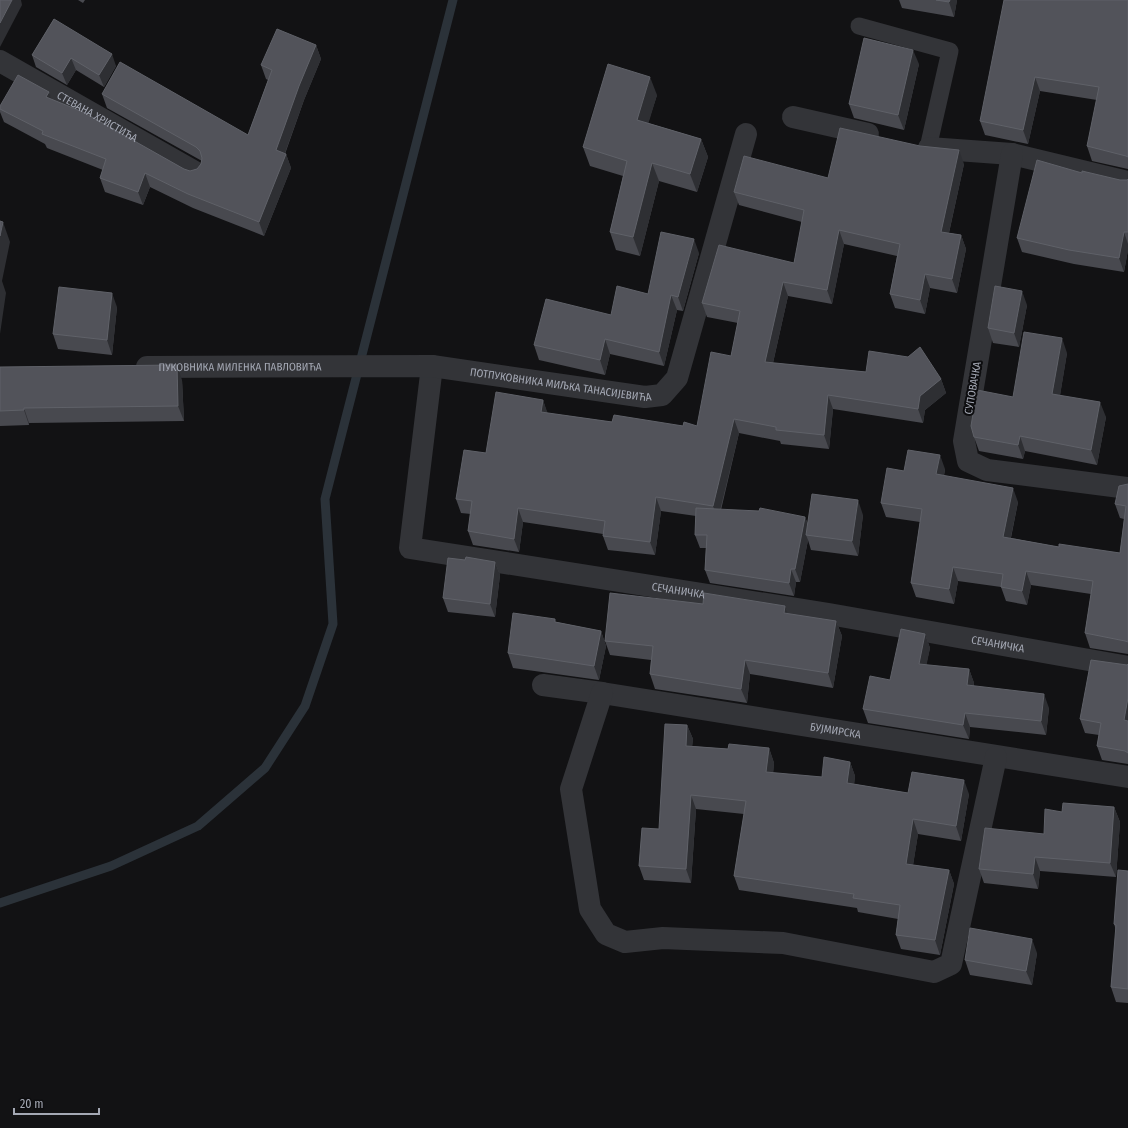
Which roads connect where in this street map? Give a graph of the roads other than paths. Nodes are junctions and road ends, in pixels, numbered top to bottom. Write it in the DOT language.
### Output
graph roads {
  1 [pos="859,26"];
  2 [pos="0,61"];
  3 [pos="793,117"];
  4 [pos="746,134"];
  5 [pos="928,148"];
  6 [pos="1012,154"];
  7 [pos="195,172"];
  8 [pos="1128,182"];
  9 [pos="375,366"];
  10 [pos="432,366"];
  11 [pos="128,367"];
  12 [pos="1128,488"];
  13 [pos="1128,667"];
  14 [pos="543,685"];
  15 [pos="602,693"];
  16 [pos="996,757"];
  17 [pos="1128,778"];
  1 -- 5 [label="lane"];
  2 -- 7 [label="street, СТЕВАНА ХРИСТИЋА"];
  3 -- 5 [label="street"];
  4 -- 10 [label="street, ПОТПУКОВНИКА МИЉКА ТАНАСИЈЕВИЋА"];
  5 -- 6 [label="street"];
  6 -- 8 [label="street"];
  6 -- 12 [label="street, СУПОВАЧКА"];
  9 -- 10 [label="street, ПОТПУКОВНИКА МИЉКА ТАНАСИЈЕВИЋА"];
  9 -- 11 [label="street, ПУКОВНИКА МИЛЕНКА ПАВЛОВИЋА"];
  10 -- 13 [label="street, СЕЧАНИЧКА"];
  14 -- 15 [label="street, БУЈМИРСКА"];
  15 -- 16 [label="street, БУЈМИРСКА"];
  15 -- 16 [label="street"];
  16 -- 17 [label="street, БУЈМИРСКА"];
}
